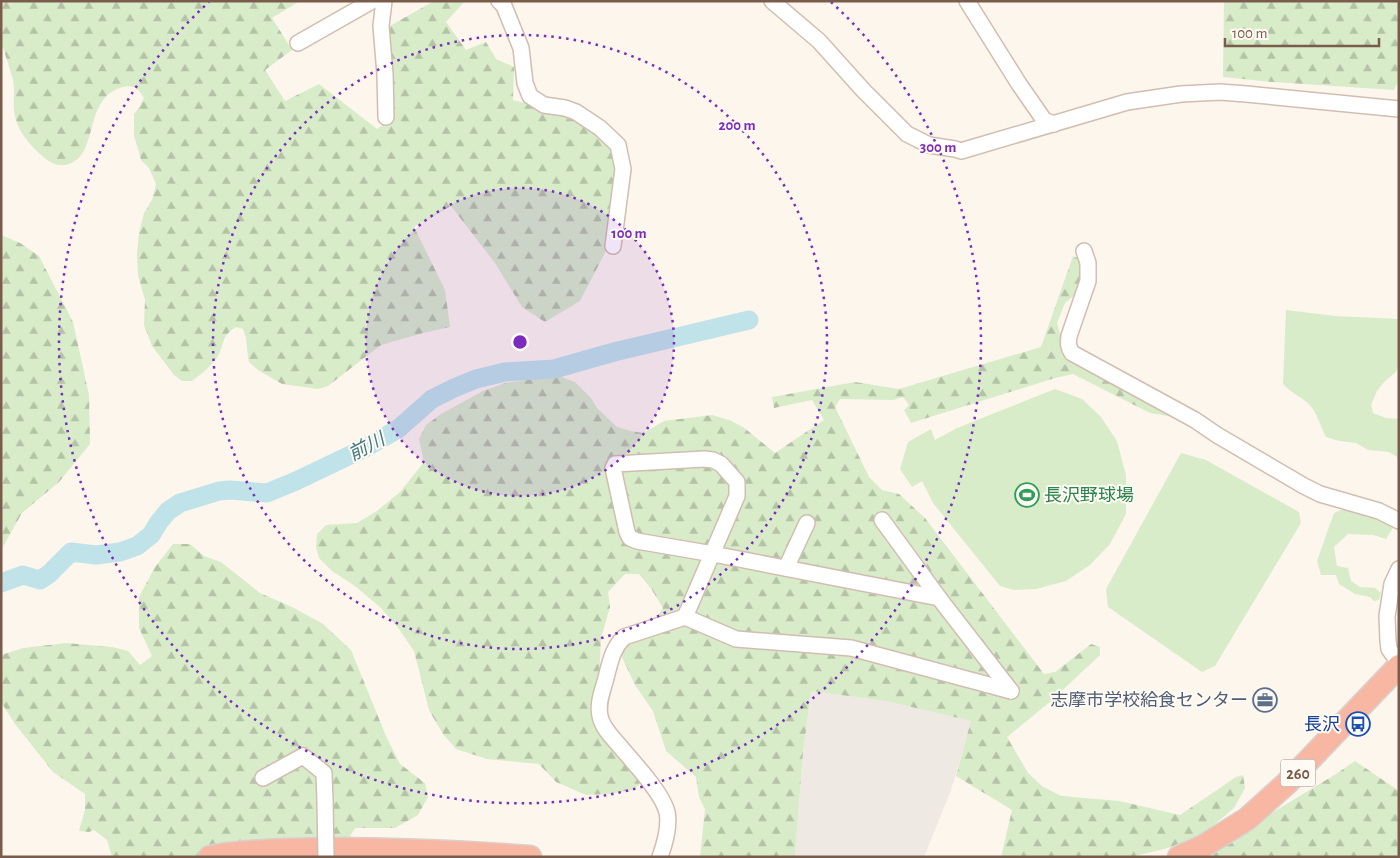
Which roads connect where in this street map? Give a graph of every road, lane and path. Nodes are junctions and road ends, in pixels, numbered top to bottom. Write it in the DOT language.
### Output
graph roads {
  1 [pos="372,1"];
  2 [pos="384,1"];
  3 [pos="499,1"];
  4 [pos="772,1"];
  5 [pos="967,1"];
  6 [pos="298,43"];
  7 [pos="1399,109"];
  8 [pos="386,117"];
  9 [pos="1054,124"];
  10 [pos="613,246"];
  11 [pos="1084,251"];
  12 [pos="882,520"];
  13 [pos="1399,521"];
  14 [pos="807,523"];
  15 [pos="713,554"];
  16 [pos="786,568"];
  17 [pos="1399,569"];
  18 [pos="940,598"];
  19 [pos="685,617"];
  20 [pos="1399,664"];
  21 [pos="264,778"];
  22 [pos="210,857"];
  23 [pos="326,857"];
  24 [pos="530,857"];
  25 [pos="660,857"];
  26 [pos="1179,857"];
  1 -- 6 [label="street"];
  2 -- 8 [label="street"];
  3 -- 10 [label="street"];
  4 -- 9 [label="street"];
  5 -- 9 [label="street"];
  7 -- 9 [label="street"];
  11 -- 13 [label="street"];
  12 -- 18 [label="street"];
  14 -- 16 [label="street"];
  15 -- 15 [label="street"];
  15 -- 16 [label="street"];
  15 -- 19 [label="street"];
  16 -- 18 [label="street"];
  17 -- 20 [label="street"];
  18 -- 19 [label="street"];
  19 -- 25 [label="street"];
  20 -- 26 [label="highway, 260"];
  21 -- 23 [label="street, bridge"];
  22 -- 24 [label="highway"];
}
